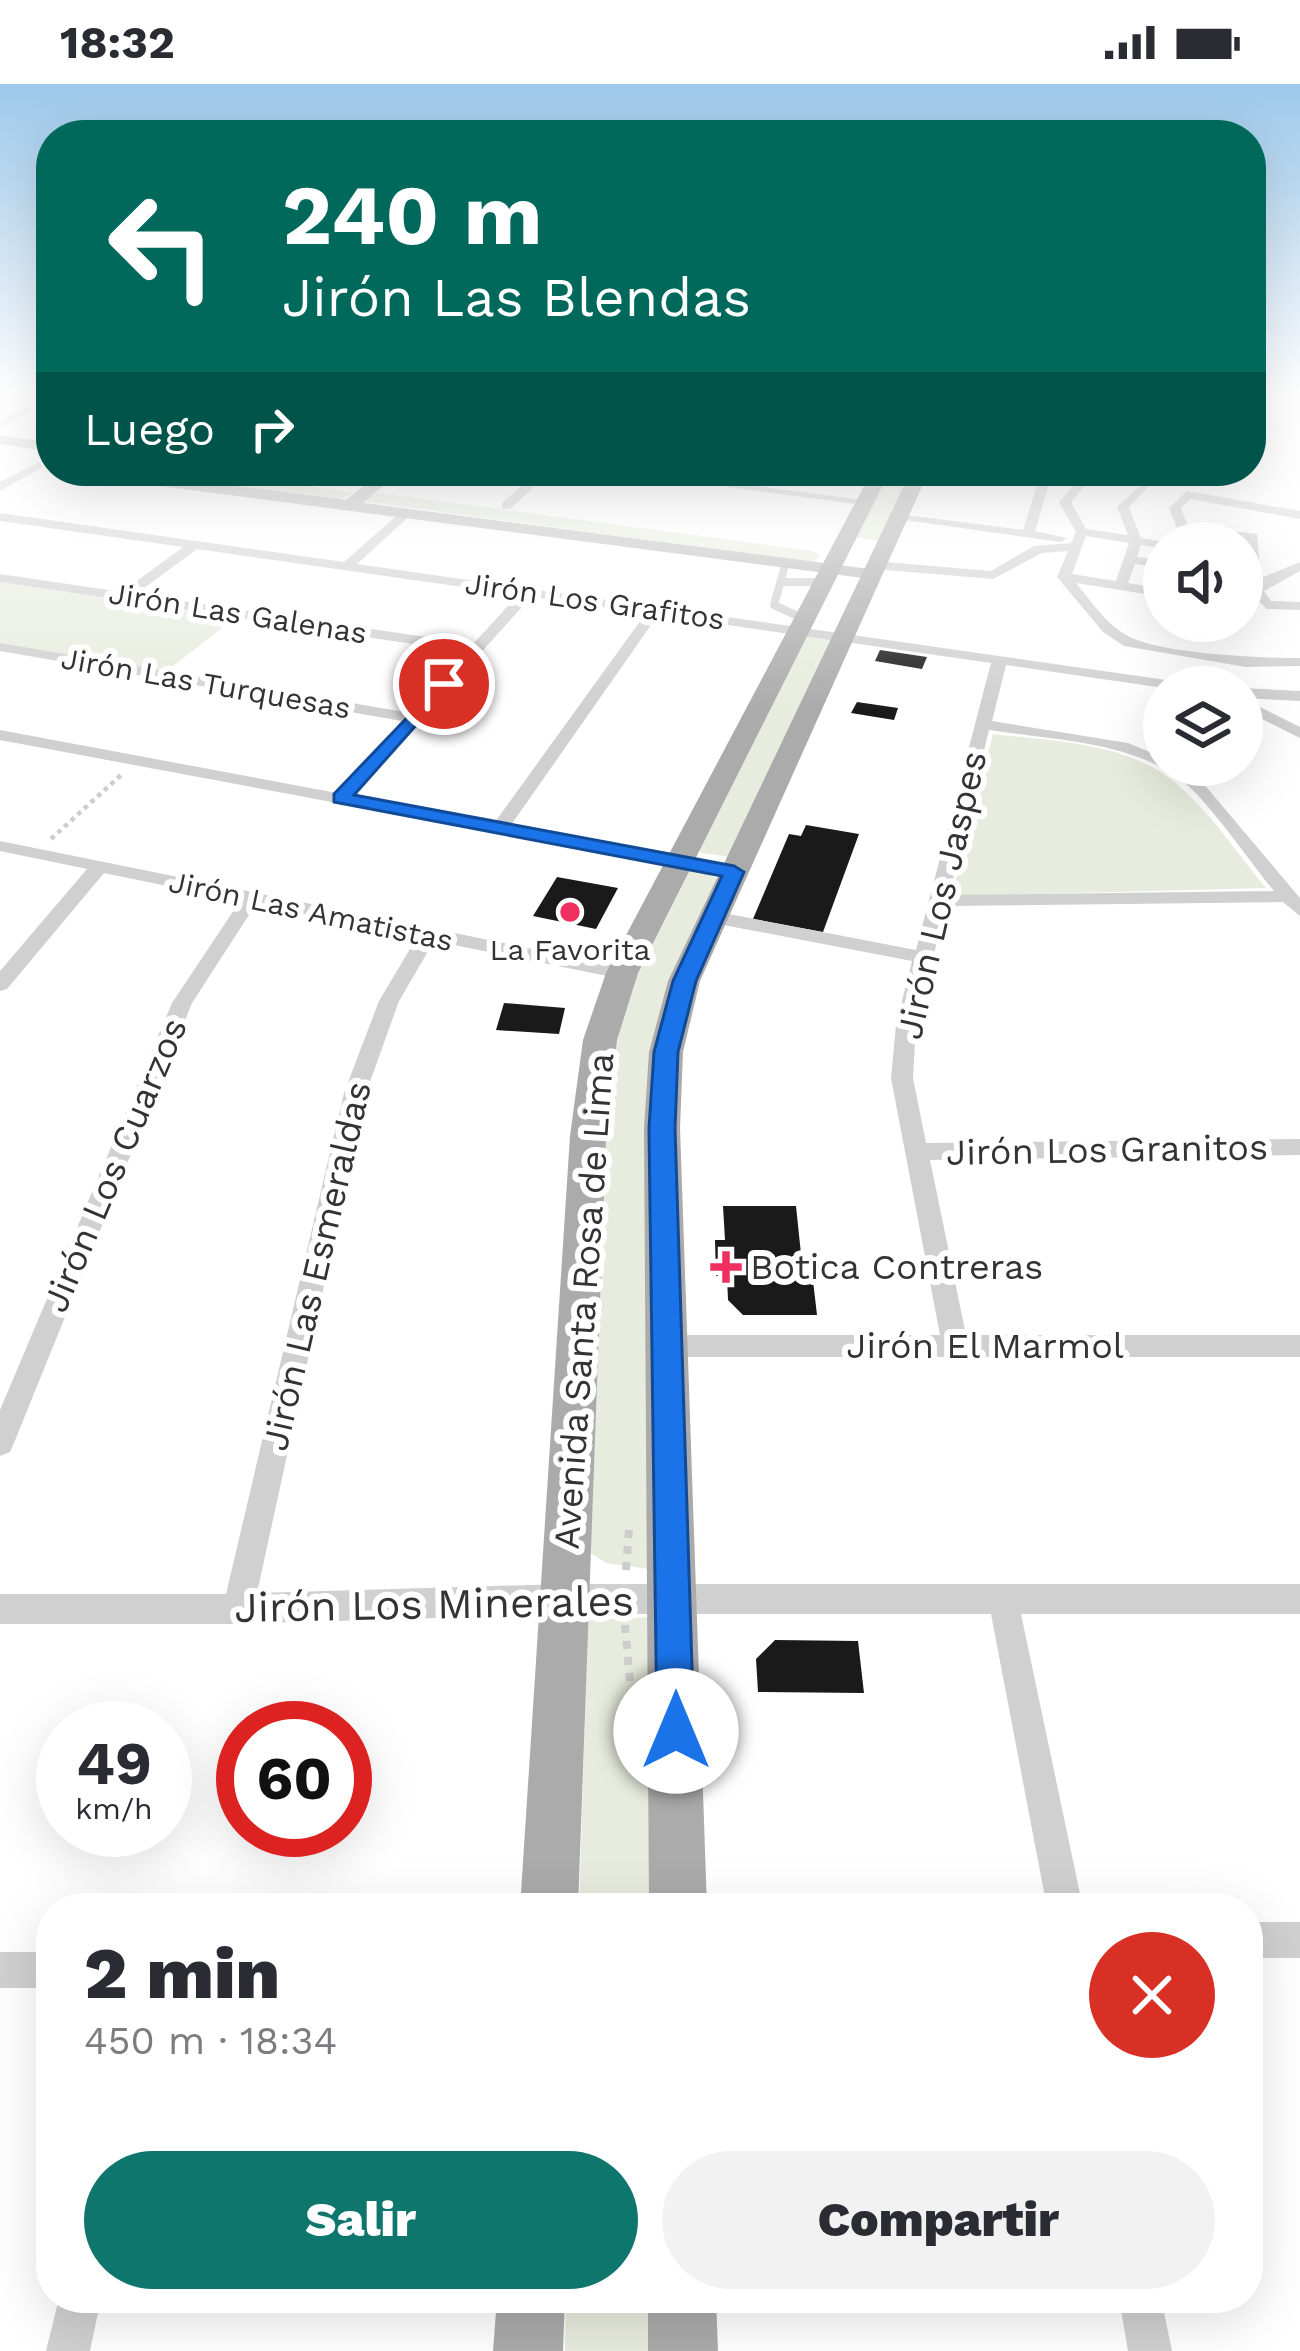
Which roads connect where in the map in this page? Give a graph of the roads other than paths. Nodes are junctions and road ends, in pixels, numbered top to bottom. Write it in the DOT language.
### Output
graph roads {
  1 [pos="300,498"];
  2 [pos="359,498"];
  3 [pos="444,498"];
  4 [pos="515,498"];
  5 [pos="802,498"];
  6 [pos="880,498"];
  7 [pos="892,498"];
  8 [pos="1039,498"];
  9 [pos="1069,498"];
  10 [pos="1132,498"];
  11 [pos="1203,498"];
  12 [pos="350,505"];
  13 [pos="506,506"];
  14 [pos="880,509"];
  15 [pos="408,512"];
  16 [pos="1300,515"];
  17 [pos="0,517"];
  18 [pos="1028,534"];
  19 [pos="1079,540"];
  20 [pos="1136,541"];
  21 [pos="1143,542"];
  22 [pos="195,544"];
  23 [pos="1130,560"];
  24 [pos="1143,562"];
  25 [pos="875,565"];
  26 [pos="346,566"];
  27 [pos="1300,566"];
  28 [pos="811,569"];
  29 [pos="0,578"];
  30 [pos="1064,578"];
  31 [pos="1263,584"];
  32 [pos="1120,588"];
  33 [pos="1143,591"];
  34 [pos="528,592"];
  35 [pos="124,596"];
  36 [pos="1263,599"];
  37 [pos="1300,606"];
  38 [pos="655,610"];
  39 [pos="799,624"];
  40 [pos="844,636"];
  41 [pos="0,647"];
  42 [pos="476,649"];
  43 [pos="1000,658"];
  44 [pos="1300,662"];
  45 [pos="1143,680"];
  46 [pos="1263,694"];
  47 [pos="1300,696"];
  48 [pos="1263,714"];
  49 [pos="413,718"];
  50 [pos="982,724"];
  51 [pos="1300,733"];
  52 [pos="0,735"];
  53 [pos="1143,754"];
  54 [pos="1195,786"];
  55 [pos="341,798"];
  56 [pos="500,828"];
  57 [pos="0,846"];
  58 [pos="675,861"];
  59 [pos="99,867"];
  60 [pos="734,872"];
  61 [pos="251,898"];
  62 [pos="935,902"];
  63 [pos="1294,903"];
  64 [pos="713,917"];
  65 [pos="428,935"];
  66 [pos="922,957"];
  67 [pos="622,973"];
  68 [pos="0,984"];
  69 [pos="1300,1147"];
  70 [pos="914,1152"];
  71 [pos="670,1346"];
  72 [pos="955,1346"];
  73 [pos="1300,1346"];
  74 [pos="0,1443"];
  75 [pos="565,1599"];
  76 [pos="674,1599"];
  77 [pos="1003,1599"];
  78 [pos="1300,1599"];
  79 [pos="0,1609"];
  80 [pos="238,1609"];
  81 [pos="550,1893"];
  82 [pos="678,1893"];
  83 [pos="1062,1893"];
  84 [pos="1263,1940"];
  85 [pos="1300,1940"];
  86 [pos="0,1970"];
  87 [pos="36,1970"];
  88 [pos="77,2313"];
  89 [pos="530,2313"];
  90 [pos="682,2313"];
  91 [pos="1143,2313"];
  92 [pos="68,2351"];
  93 [pos="528,2351"];
  94 [pos="682,2351"];
  95 [pos="1150,2351"];
  1 -- 12 [label="main road"];
  2 -- 12 [label="main road"];
  3 -- 13 [label="main road"];
  4 -- 13 [label="street"];
  5 -- 14 [label="street"];
  6 -- 14 [label="main road, Avenida Santa Rosa de Lima"];
  7 -- 14 [label="main road, Avenida Santa Rosa de Lima"];
  8 -- 18 [label="street"];
  9 -- 19 [label="street"];
  10 -- 20 [label="street"];
  11 -- 16 [label="street"];
  12 -- 15 [label="main road"];
  13 -- 28 [label="main road"];
  14 -- 18 [label="street"];
  14 -- 25 [label="main road, Avenida Santa Rosa de Lima"];
  14 -- 28 [label="main road, Avenida Santa Rosa de Lima"];
  15 -- 26 [label="street"];
  15 -- 28 [label="main road"];
  17 -- 22 [label="street, Jirón Los Grafitos"];
  18 -- 19 [label="street"];
  19 -- 20 [label="street"];
  19 -- 25 [label="street"];
  19 -- 30 [label="street"];
  20 -- 21 [label="street"];
  20 -- 23 [label="street"];
  22 -- 26 [label="street, Jirón Los Grafitos"];
  22 -- 35 [label="street"];
  23 -- 24 [label="street"];
  23 -- 32 [label="street"];
  25 -- 28 [label="main road"];
  25 -- 40 [label="main road, Avenida Santa Rosa de Lima"];
  26 -- 34 [label="street, Jirón Los Grafitos"];
  27 -- 31 [label="street"];
  28 -- 39 [label="main road, Avenida Santa Rosa de Lima"];
  29 -- 35 [label="street, Jirón Las Galenas"];
  30 -- 32 [label="street"];
  30 -- 44 [label="street"];
  32 -- 33 [label="street"];
  34 -- 38 [label="street, Jirón Los Grafitos"];
  34 -- 42 [label="street"];
  35 -- 42 [label="street, Jirón Las Galenas"];
  36 -- 37 [label="street"];
  38 -- 39 [label="street, Jirón Los Grafitos"];
  38 -- 56 [label="street"];
  39 -- 40 [label="street, Jirón Los Grafitos"];
  39 -- 58 [label="main road, Avenida Santa Rosa de Lima"];
  40 -- 43 [label="street, Jirón Los Grafitos"];
  40 -- 60 [label="main road, Avenida Santa Rosa de Lima"];
  41 -- 49 [label="street, Jirón Las Turquesas"];
  42 -- 49 [label="street"];
  43 -- 45 [label="street, Jirón Los Grafitos"];
  43 -- 50 [label="street, Jirón Los Jaspes"];
  46 -- 47 [label="street"];
  48 -- 51 [label="street"];
  49 -- 55 [label="street"];
  50 -- 53 [label="street"];
  50 -- 62 [label="street, Jirón Los Jaspes"];
  52 -- 55 [label="street"];
  54 -- 63 [label="street"];
  55 -- 56 [label="street"];
  56 -- 58 [label="street"];
  57 -- 59 [label="street, Jirón Las Amatistas"];
  58 -- 60 [label="street"];
  58 -- 67 [label="main road, Avenida Santa Rosa de Lima"];
  59 -- 61 [label="street, Jirón Las Amatistas"];
  59 -- 68 [label="street"];
  60 -- 64 [label="main road, Avenida Santa Rosa de Lima"];
  61 -- 65 [label="street, Jirón Las Amatistas"];
  61 -- 74 [label="street, Jirón Los Cuarzos"];
  62 -- 63 [label="street"];
  62 -- 66 [label="street, Jirón Los Jaspes"];
  64 -- 66 [label="street"];
  64 -- 71 [label="main road, Avenida Santa Rosa de Lima"];
  65 -- 67 [label="street, Jirón Las Amatistas"];
  65 -- 80 [label="street, Jirón Las Esmeraldas"];
  66 -- 70 [label="street, Jirón Los Jaspes"];
  67 -- 75 [label="main road, Avenida Santa Rosa de Lima"];
  69 -- 70 [label="street, Jirón Los Granitos"];
  70 -- 72 [label="street, Jirón Los Jaspes"];
  71 -- 72 [label="street, Jirón El Marmol"];
  71 -- 76 [label="main road, Avenida Santa Rosa de Lima"];
  72 -- 73 [label="street, Jirón El Marmol"];
  75 -- 76 [label="street, Jirón Los Minerales"];
  75 -- 80 [label="street, Jirón Los Minerales"];
  75 -- 81 [label="main road, Avenida Santa Rosa de Lima"];
  76 -- 77 [label="street, Jirón Los Minerales"];
  76 -- 82 [label="main road, Avenida Santa Rosa de Lima"];
  77 -- 78 [label="street, Jirón Los Minerales"];
  77 -- 83 [label="street"];
  79 -- 80 [label="street, Jirón Los Minerales"];
  84 -- 85 [label="street"];
  86 -- 87 [label="street"];
  88 -- 92 [label="street"];
  89 -- 93 [label="main road"];
  90 -- 94 [label="main road"];
  91 -- 95 [label="street"];
}
